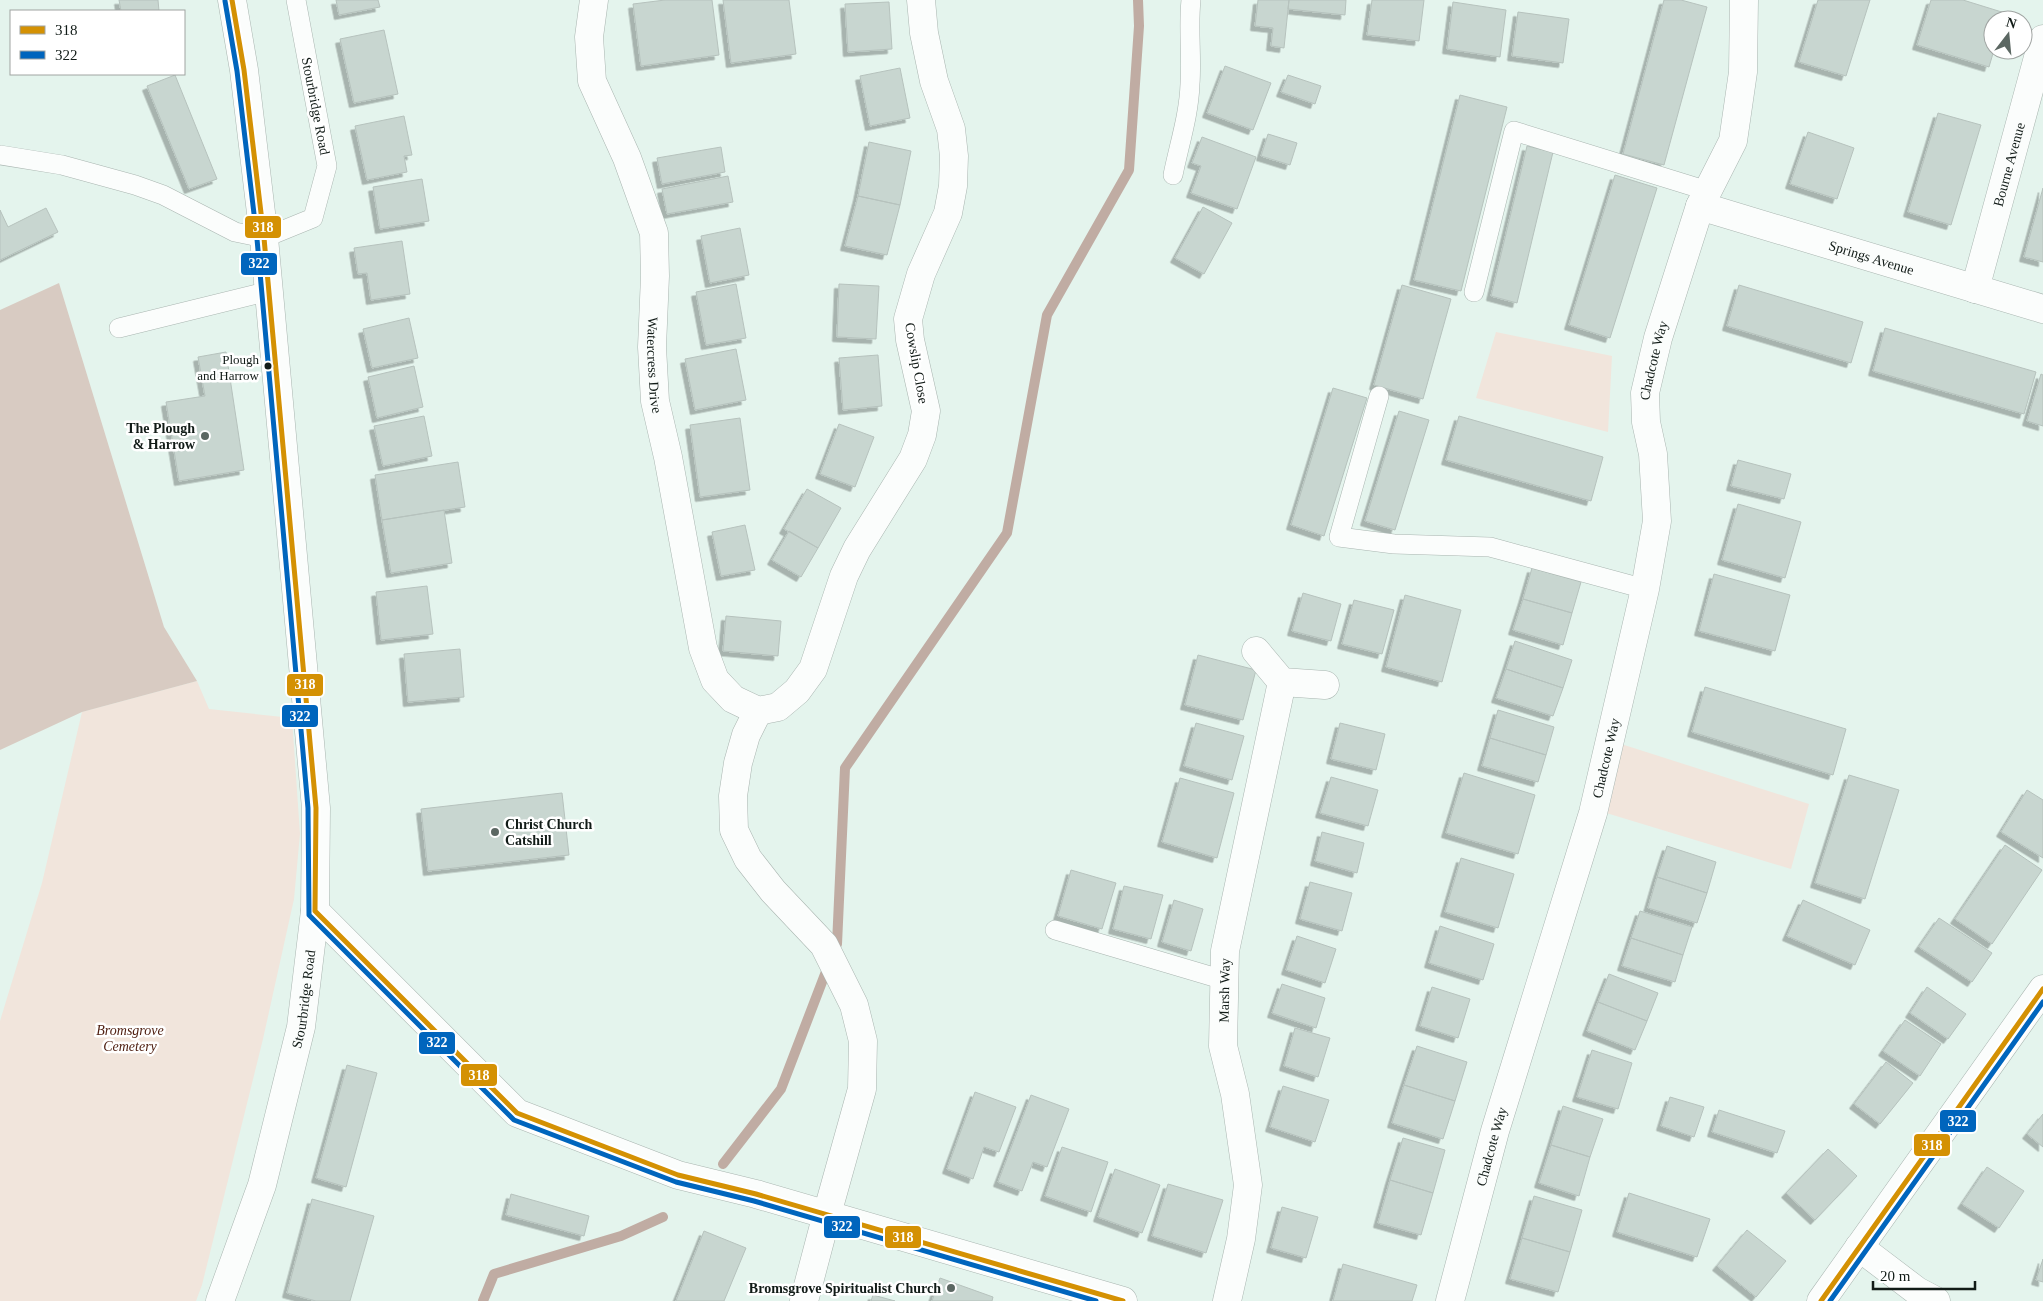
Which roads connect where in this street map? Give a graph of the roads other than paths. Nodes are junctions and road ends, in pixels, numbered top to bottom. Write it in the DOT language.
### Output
graph roads {
  1 [pos="232,0"];
  2 [pos="296,0"];
  3 [pos="594,0"];
  4 [pos="922,0"];
  5 [pos="1191,0"];
  6 [pos="1744,0"];
  7 [pos="2043,39"];
  8 [pos="0,155"];
  9 [pos="1172,175"];
  10 [pos="1704,199"];
  11 [pos="264,238"];
  12 [pos="1975,289"];
  13 [pos="269,291"];
  14 [pos="1474,292"];
  15 [pos="2043,309"];
  16 [pos="119,328"];
  17 [pos="1379,396"];
  18 [pos="1645,589"];
  19 [pos="1256,651"];
  20 [pos="1282,682"];
  21 [pos="1325,685"];
  22 [pos="758,711"];
  23 [pos="316,911"];
  24 [pos="1055,930"];
  25 [pos="1224,980"];
  26 [pos="2040,1000"];
  27 [pos="827,1214"];
  28 [pos="1860,1247"];
  29 [pos="220,1301"];
  30 [pos="804,1301"];
  31 [pos="1123,1301"];
  32 [pos="1227,1301"];
  33 [pos="1450,1301"];
  34 [pos="1821,1301"];
  35 [pos="1936,1301"];
  1 -- 11 [label="street, Stourbridge Road"];
  2 -- 11 [label="lane, Stourbridge Road"];
  3 -- 22 [label="street, Watercress Drive"];
  4 -- 22 [label="street, Cowslip Close"];
  5 -- 9 [label="lane"];
  6 -- 10 [label="street"];
  7 -- 12 [label="street, Bourne Avenue"];
  8 -- 11 [label="lane"];
  10 -- 12 [label="street, Springs Avenue"];
  10 -- 14 [label="lane"];
  10 -- 18 [label="street, Chadcote Way"];
  11 -- 13 [label="street, Stourbridge Road"];
  12 -- 15 [label="street, Springs Avenue"];
  13 -- 16 [label="lane"];
  13 -- 23 [label="street, Stourbridge Road"];
  17 -- 18 [label="lane"];
  18 -- 33 [label="street, Chadcote Way"];
  19 -- 20 [label="street"];
  20 -- 21 [label="street"];
  20 -- 25 [label="street, Marsh Way"];
  22 -- 27 [label="street"];
  23 -- 27 [label="street"];
  23 -- 29 [label="street, Stourbridge Road"];
  24 -- 25 [label="lane"];
  25 -- 32 [label="street, Marsh Way"];
  26 -- 28 [label="street"];
  27 -- 30 [label="street"];
  27 -- 31 [label="street"];
  28 -- 34 [label="street"];
  28 -- 35 [label="street"];
}
